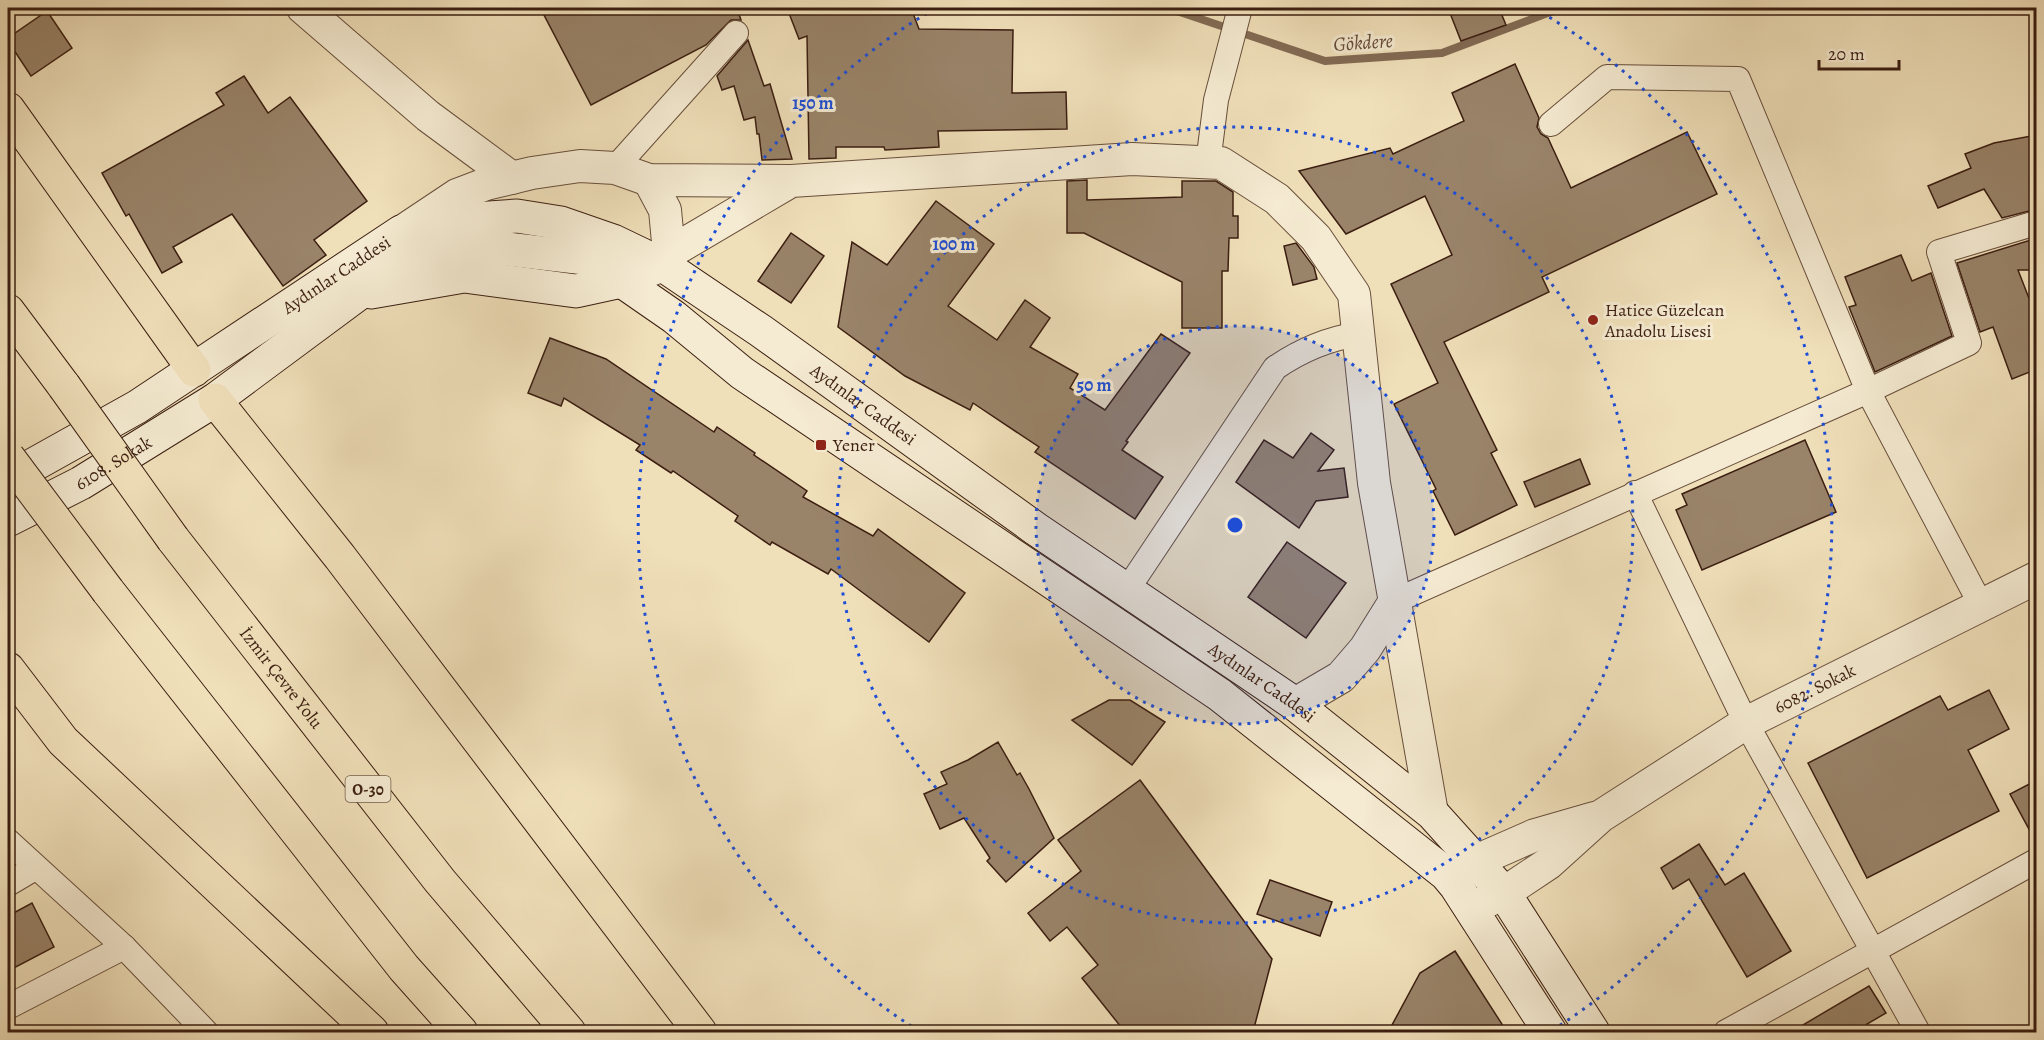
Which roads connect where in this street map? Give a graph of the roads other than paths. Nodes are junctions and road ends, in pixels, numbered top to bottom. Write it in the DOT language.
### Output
graph roads {
  1 [pos="303,8"];
  2 [pos="1240,8"];
  3 [pos="736,33"];
  4 [pos="8,109"];
  5 [pos="1551,123"];
  6 [pos="1208,162"];
  7 [pos="615,168"];
  8 [pos="512,178"];
  9 [pos="649,180"];
  10 [pos="790,181"];
  11 [pos="2037,223"];
  12 [pos="401,232"];
  13 [pos="666,259"];
  14 [pos="622,281"];
  15 [pos="8,311"];
  16 [pos="1358,333"];
  17 [pos="194,370"];
  18 [pos="1868,391"];
  19 [pos="215,400"];
  20 [pos="8,457"];
  21 [pos="8,479"];
  22 [pos="1635,493"];
  23 [pos="8,519"];
  24 [pos="2037,578"];
  25 [pos="1127,590"];
  26 [pos="1395,601"];
  27 [pos="1981,605"];
  28 [pos="8,669"];
  29 [pos="8,689"];
  30 [pos="1295,704"];
  31 [pos="1746,723"];
  32 [pos="63,741"];
  33 [pos="1432,813"];
  34 [pos="1601,816"];
  35 [pos="8,841"];
  36 [pos="1474,861"];
  37 [pos="2037,861"];
  38 [pos="35,868"];
  39 [pos="1446,874"];
  40 [pos="8,884"];
  41 [pos="1504,893"];
  42 [pos="1471,909"];
  43 [pos="124,947"];
  44 [pos="1873,953"];
  45 [pos="8,1007"];
  46 [pos="206,1032"];
  47 [pos="372,1032"];
  48 [pos="461,1032"];
  49 [pos="569,1032"];
  50 [pos="700,1032"];
  51 [pos="1550,1032"];
  52 [pos="1593,1032"];
  53 [pos="1726,1032"];
  54 [pos="1918,1032"];
  1 -- 8 [label="street"];
  2 -- 6 [label="street"];
  3 -- 7 [label="street"];
  4 -- 17 [label="highway"];
  5 -- 18 [label="street"];
  6 -- 10 [label="street"];
  6 -- 16 [label="street"];
  7 -- 8 [label="street"];
  7 -- 9 [label="street"];
  8 -- 12 [label="street"];
  9 -- 10 [label="street"];
  9 -- 13 [label="street"];
  10 -- 13 [label="street"];
  11 -- 18 [label="street"];
  12 -- 13 [label="main road, Aydınlar Caddesi"];
  12 -- 17 [label="main road, Aydınlar Caddesi"];
  13 -- 14 [label="street"];
  13 -- 25 [label="main road, Aydınlar Caddesi"];
  14 -- 19 [label="main road, Aydınlar Caddesi"];
  14 -- 39 [label="main road, Aydınlar Caddesi"];
  15 -- 49 [label="highway, İzmir Çevre Yolu / O-30, bridge"];
  16 -- 25 [label="street"];
  16 -- 26 [label="street"];
  17 -- 21 [label="main road, 6108. Sokak"];
  18 -- 22 [label="street"];
  18 -- 27 [label="street"];
  19 -- 23 [label="main road, 6108. Sokak"];
  19 -- 50 [label="highway"];
  20 -- 48 [label="highway, bridge"];
  22 -- 26 [label="street"];
  22 -- 31 [label="street"];
  24 -- 27 [label="street, 6082. Sokak"];
  25 -- 30 [label="main road, Aydınlar Caddesi"];
  26 -- 30 [label="street"];
  26 -- 33 [label="street"];
  27 -- 31 [label="street, 6082. Sokak"];
  28 -- 32 [label="highway"];
  29 -- 32 [label="highway"];
  30 -- 33 [label="main road, Aydınlar Caddesi"];
  31 -- 34 [label="street, 6082. Sokak"];
  31 -- 44 [label="street"];
  32 -- 47 [label="highway"];
  33 -- 36 [label="main road, Aydınlar Caddesi"];
  34 -- 36 [label="street"];
  34 -- 41 [label="street"];
  35 -- 38 [label="street"];
  36 -- 39 [label="street"];
  36 -- 41 [label="main road, Aydınlar Caddesi"];
  37 -- 44 [label="street"];
  38 -- 40 [label="street"];
  38 -- 43 [label="street"];
  39 -- 42 [label="main road, Aydınlar Caddesi"];
  41 -- 42 [label="street"];
  41 -- 52 [label="main road, Aydınlar Caddesi"];
  42 -- 51 [label="main road, Aydınlar Caddesi"];
  43 -- 45 [label="street"];
  43 -- 46 [label="street"];
  44 -- 53 [label="street"];
  44 -- 54 [label="street"];
}
